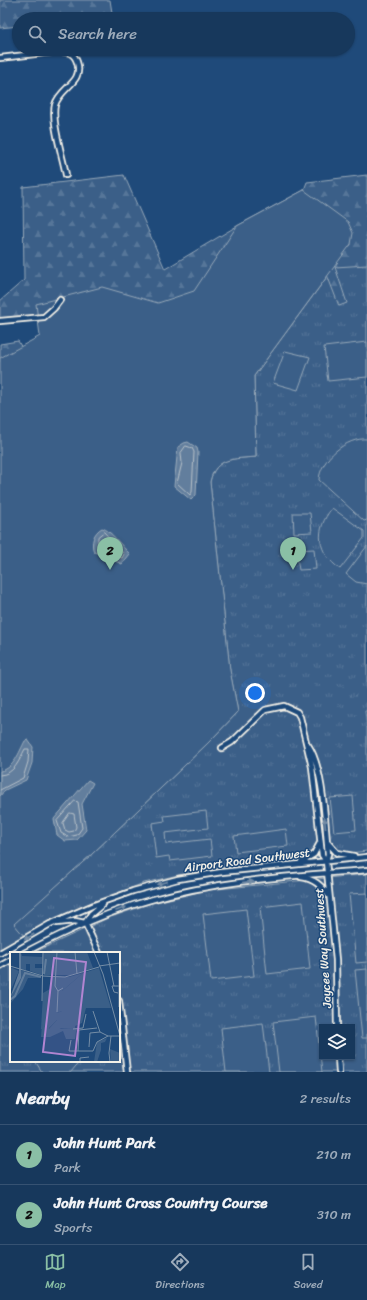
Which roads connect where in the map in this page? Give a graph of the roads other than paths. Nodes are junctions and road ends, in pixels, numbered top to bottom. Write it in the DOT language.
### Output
graph roads {
  1 [pos="17,56"];
  2 [pos="75,56"];
  3 [pos="0,58"];
  4 [pos="66,175"];
  5 [pos="60,300"];
  6 [pos="0,320"];
  7 [pos="307,743"];
  8 [pos="222,748"];
  9 [pos="321,839"];
  10 [pos="326,839"];
  11 [pos="361,857"];
  12 [pos="367,857"];
  13 [pos="326,861"];
  14 [pos="294,865"];
  15 [pos="367,870"];
  16 [pos="327,873"];
  17 [pos="296,877"];
  18 [pos="329,896"];
  19 [pos="108,900"];
  20 [pos="85,923"];
  21 [pos="50,924"];
  22 [pos="26,952"];
  23 [pos="99,952"];
  24 [pos="0,953"];
  25 [pos="10,961"];
  26 [pos="0,966"];
  27 [pos="120,1010"];
  28 [pos="338,1024"];
  29 [pos="338,1060"];
  30 [pos="127,1072"];
  31 [pos="339,1072"];
  1 -- 3 [label="street"];
  2 -- 4 [label="street"];
  5 -- 6 [label="street"];
  7 -- 8 [label="street"];
  7 -- 9 [label="street"];
  10 -- 7 [label="street, one-way"];
  9 -- 13 [label="street"];
  9 -- 14 [label="street"];
  10 -- 11 [label="street"];
  10 -- 13 [label="street"];
  11 -- 12 [label="street, Airport Road Southwest"];
  11 -- 13 [label="street, Airport Road Southwest"];
  13 -- 14 [label="street, Airport Road Southwest"];
  13 -- 16 [label="street, Jaycee Way Southwest"];
  14 -- 19 [label="street, Airport Road Southwest, one-way"];
  15 -- 16 [label="street, Airport Road Southwest"];
  16 -- 17 [label="street, Airport Road Southwest"];
  16 -- 18 [label="street, Jaycee Way Southwest"];
  17 -- 18 [label="street"];
  20 -- 17 [label="street, Airport Road Southwest, one-way"];
  18 -- 28 [label="street, Jaycee Way Southwest"];
  19 -- 20 [label="street"];
  19 -- 21 [label="street, Airport Road Southwest"];
  20 -- 21 [label="street"];
  20 -- 22 [label="street, Airport Road Southwest"];
  20 -- 23 [label="street"];
  21 -- 24 [label="street, Airport Road Southwest, one-way"];
  25 -- 26 [label="street"];
  27 -- 30 [label="street"];
  29 -- 31 [label="street"];
}
